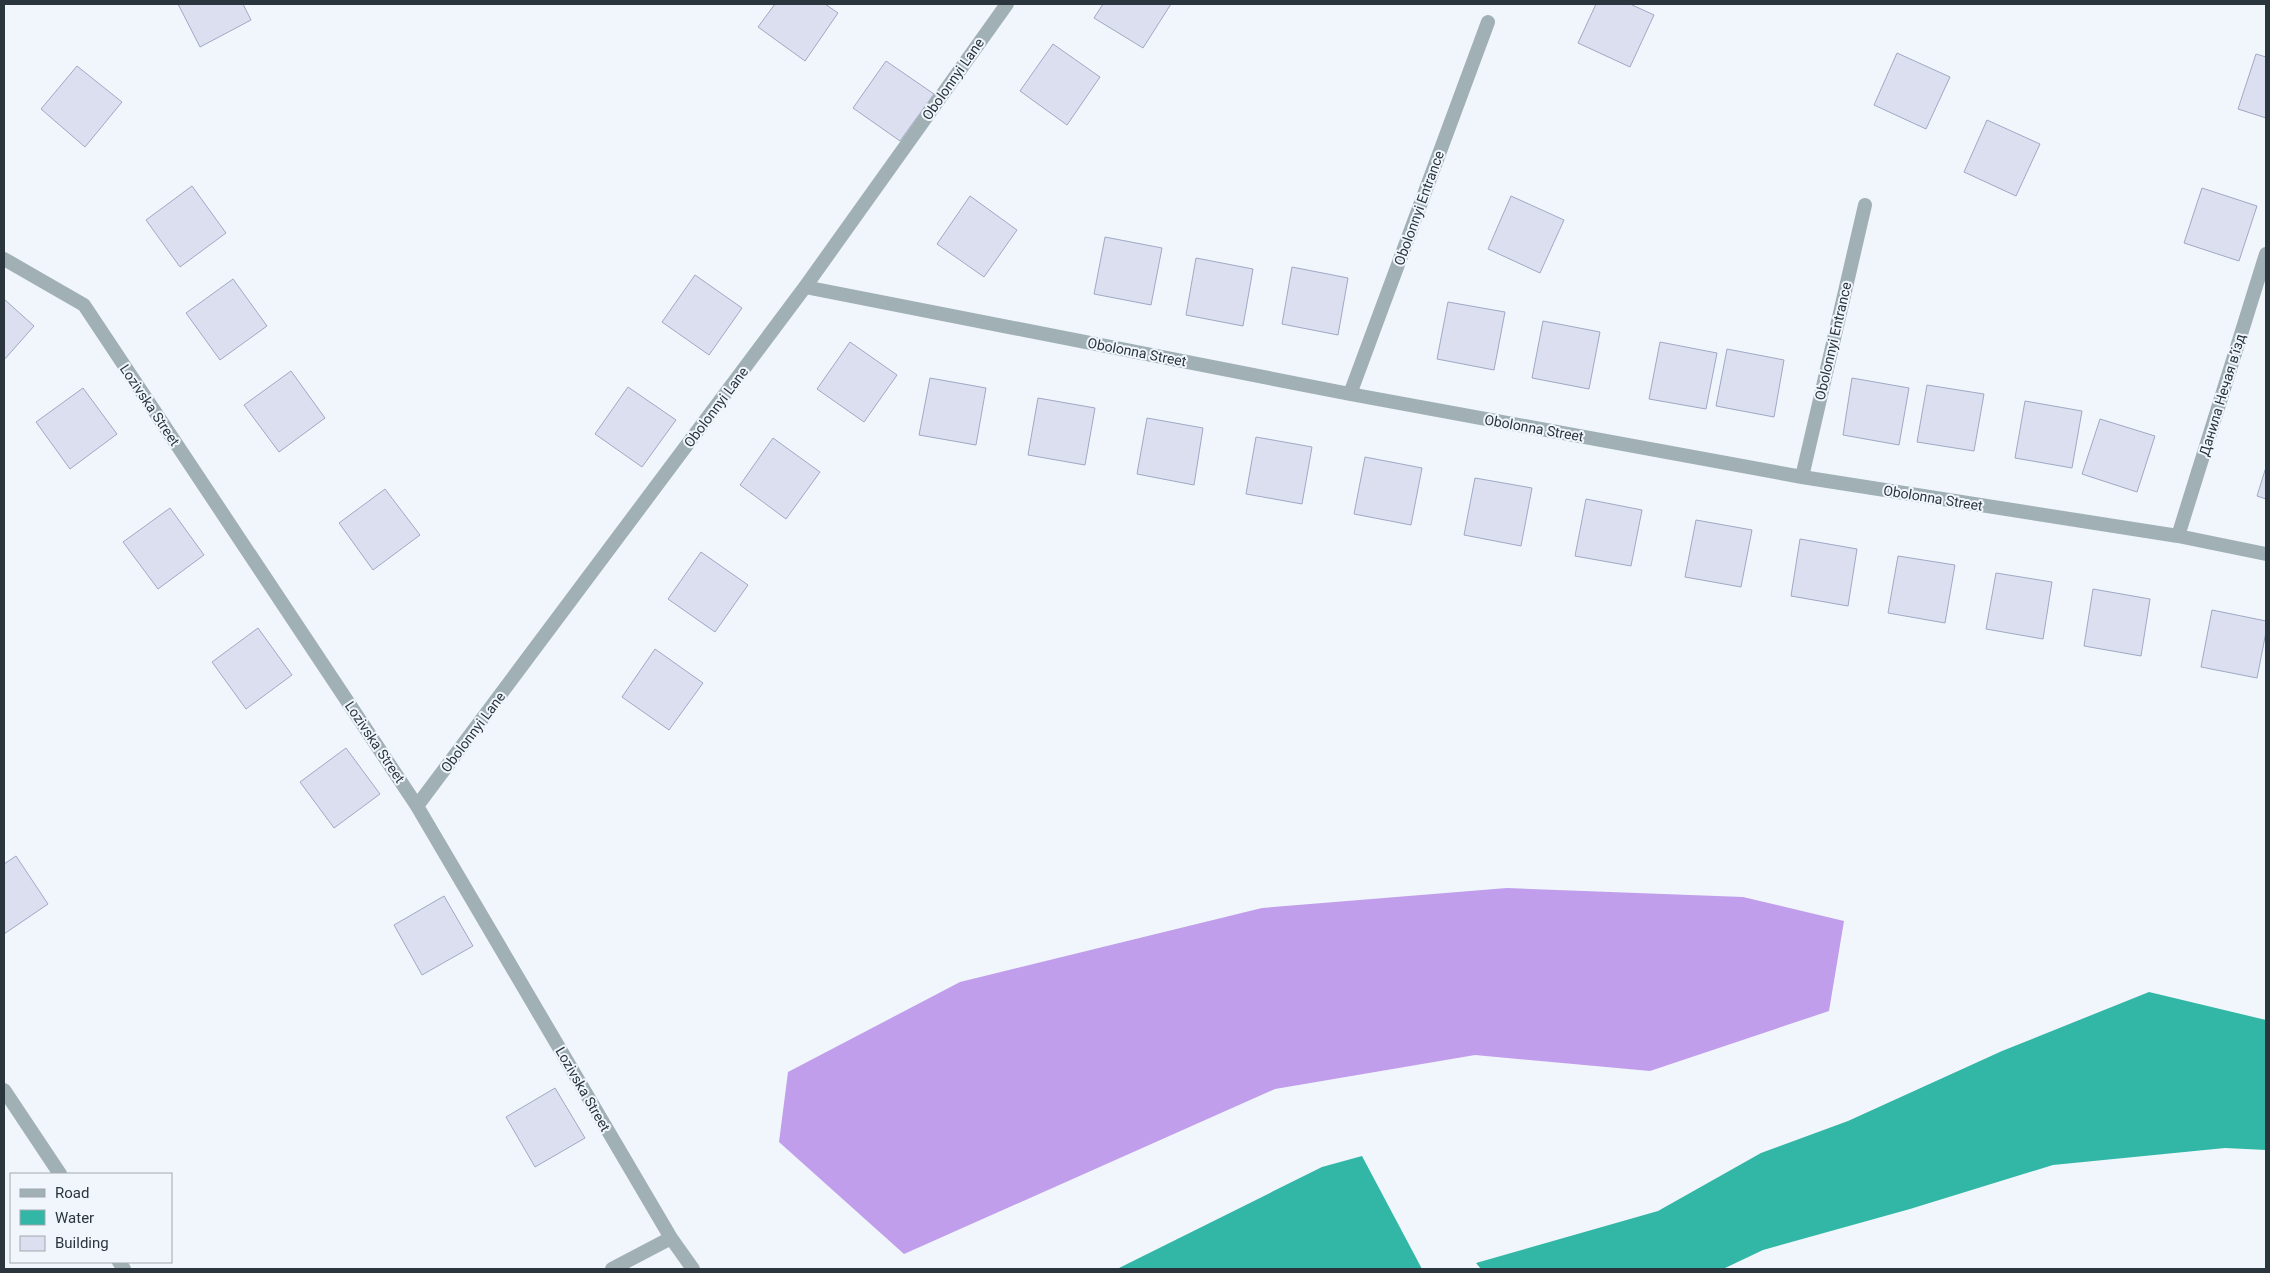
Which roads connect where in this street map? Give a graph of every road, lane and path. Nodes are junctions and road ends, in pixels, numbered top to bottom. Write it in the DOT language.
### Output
graph roads {
  1 [pos="1007,4"];
  2 [pos="1488,22"];
  3 [pos="1865,205"];
  4 [pos="2266,254"];
  5 [pos="4,259"];
  6 [pos="805,287"];
  7 [pos="1350,394"];
  8 [pos="1802,477"];
  9 [pos="2178,536"];
  10 [pos="2266,554"];
  11 [pos="417,806"];
  12 [pos="4,1090"];
  13 [pos="59,1173"];
  14 [pos="671,1238"];
  15 [pos="612,1269"];
  16 [pos="693,1269"];
  1 -- 6 [label="street, Obolonnyi Lane"];
  2 -- 7 [label="street, Obolonnyi Entrance"];
  3 -- 8 [label="street, Obolonnyi Entrance"];
  4 -- 9 [label="street, Данила Нечая в’їзд"];
  5 -- 11 [label="street, Lozivska Street"];
  6 -- 7 [label="street, Obolonna Street"];
  6 -- 11 [label="street, Obolonnyi Lane"];
  7 -- 8 [label="street, Obolonna Street"];
  8 -- 9 [label="street, Obolonna Street"];
  9 -- 10 [label="street, Obolonna Street"];
  11 -- 14 [label="street, Lozivska Street"];
  12 -- 13 [label="street"];
  14 -- 15 [label="street"];
  14 -- 16 [label="street, Lozivska Street"];
}
